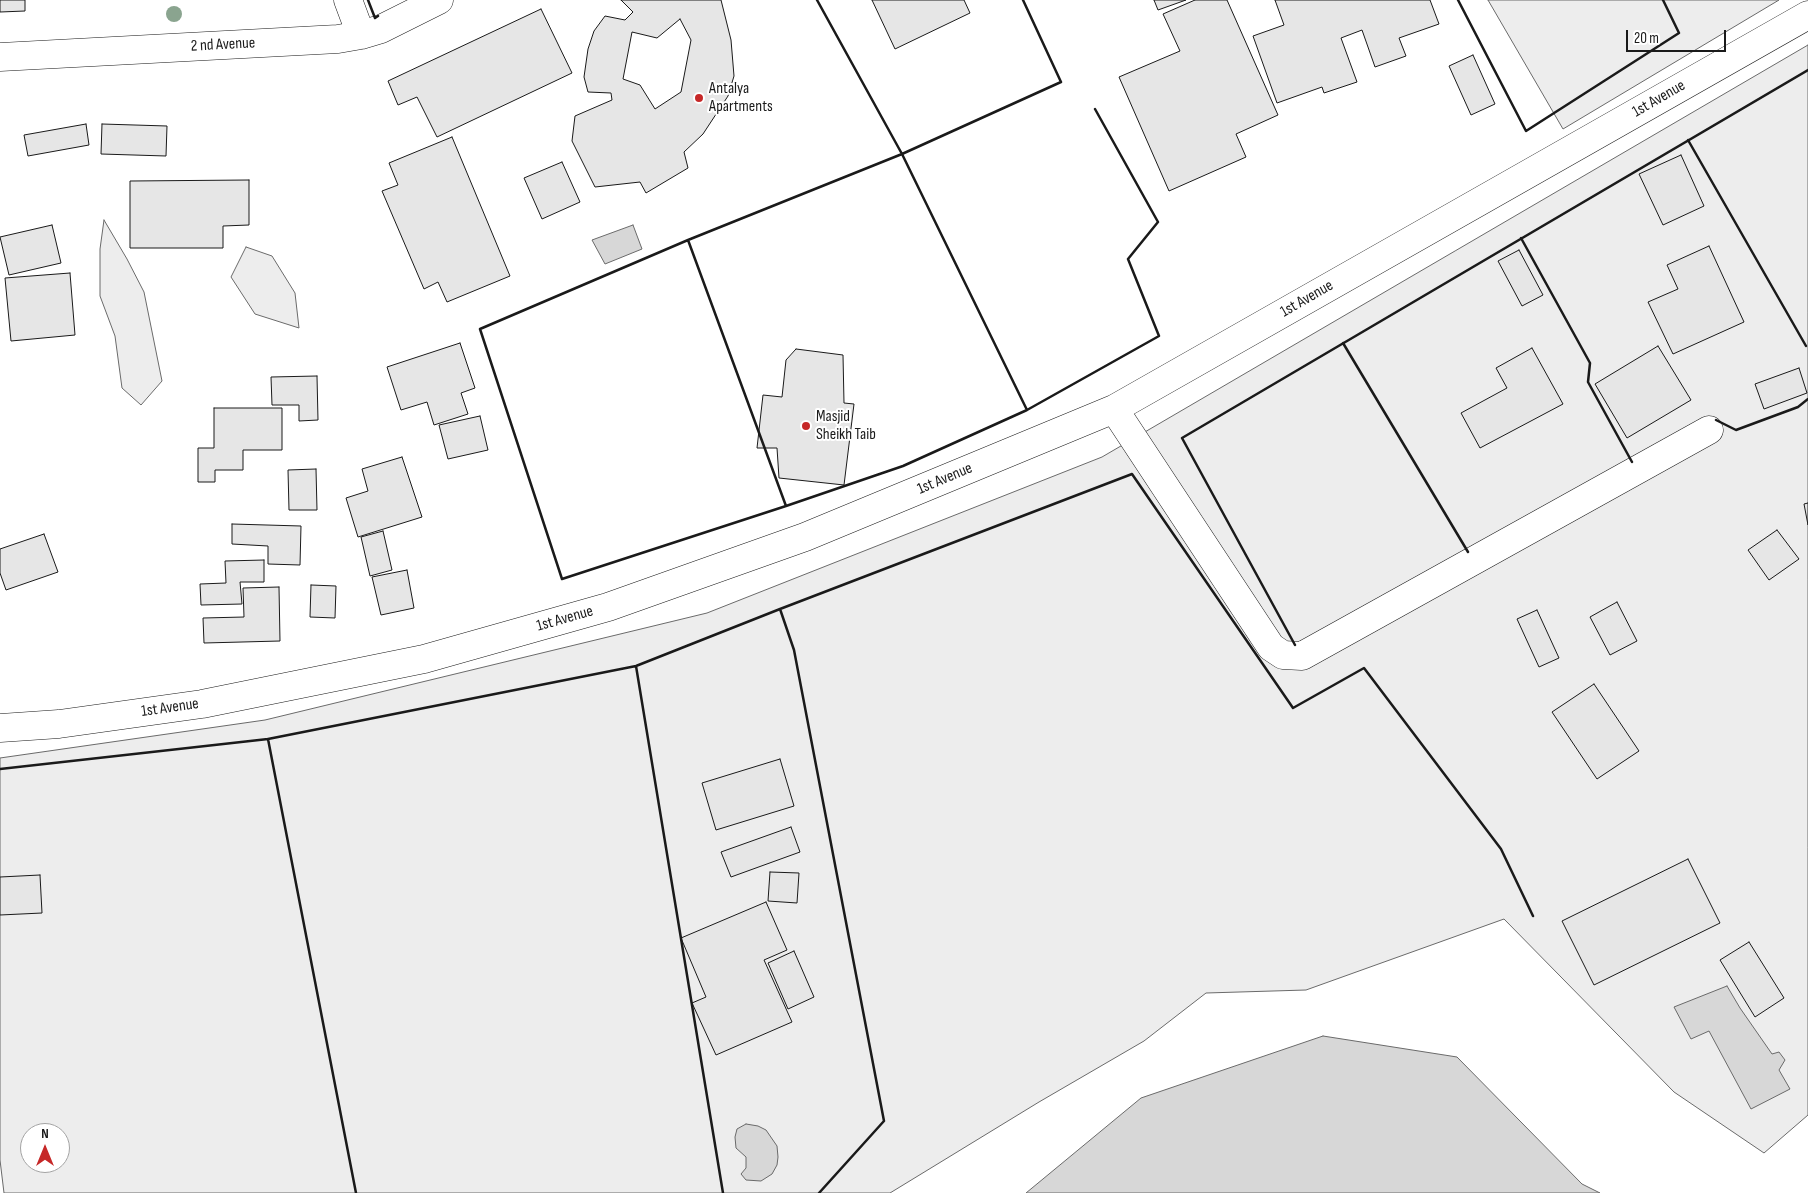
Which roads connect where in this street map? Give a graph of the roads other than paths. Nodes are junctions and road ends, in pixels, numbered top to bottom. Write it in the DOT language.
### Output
graph roads {
  1 [pos="348,0"];
  2 [pos="439,0"];
  3 [pos="1808,15"];
  4 [pos="361,35"];
  5 [pos="0,57"];
  6 [pos="1114,409"];
  7 [pos="1709,430"];
  8 [pos="0,728"];
  1 -- 4 [label="street"];
  2 -- 4 [label="street, 2 nd Avenue"];
  3 -- 6 [label="street, 1st Avenue"];
  4 -- 5 [label="street, 2 nd Avenue"];
  6 -- 7 [label="street"];
  6 -- 8 [label="street, 1st Avenue"];
}
